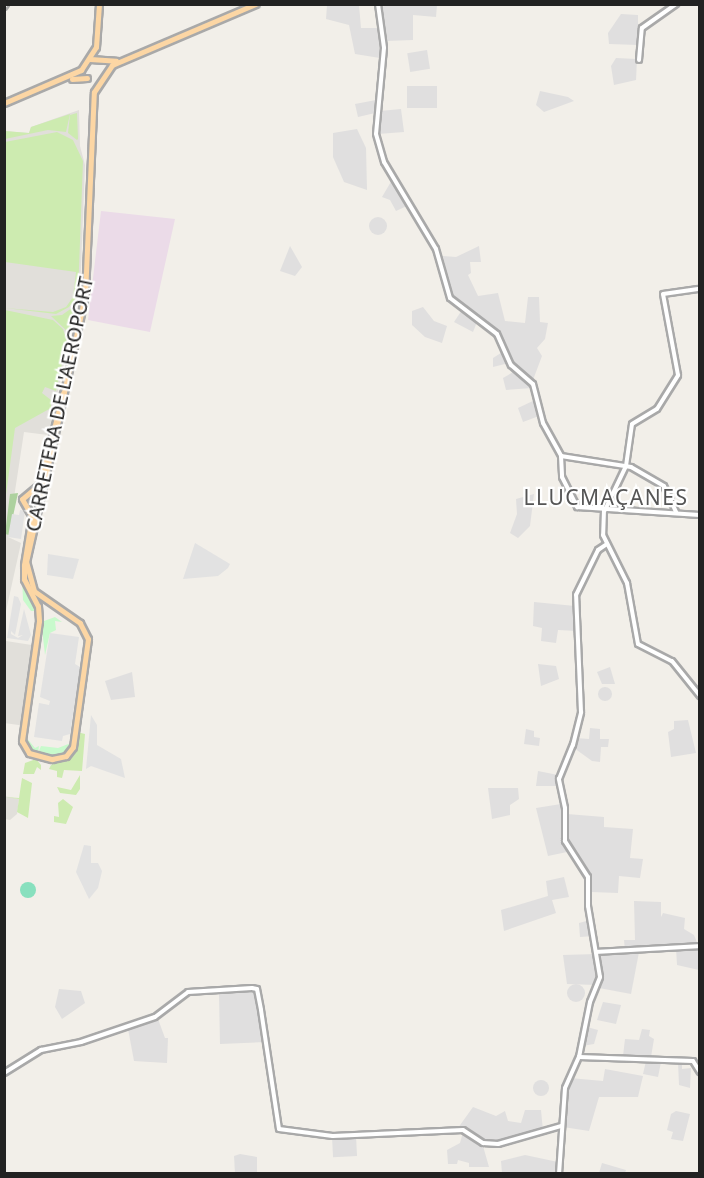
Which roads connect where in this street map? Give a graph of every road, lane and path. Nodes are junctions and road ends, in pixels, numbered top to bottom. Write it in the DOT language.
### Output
graph roads {
  1 [pos="99,4"];
  2 [pos="378,4"];
  3 [pos="676,4"];
  4 [pos="255,5"];
  5 [pos="96,42"];
  6 [pos="171,42"];
  7 [pos="89,60"];
  8 [pos="102,60"];
  9 [pos="639,60"];
  10 [pos="84,66"];
  11 [pos="106,72"];
  12 [pos="88,79"];
  13 [pos="99,80"];
  14 [pos="58,83"];
  15 [pos="94,92"];
  16 [pos="4,103"];
  17 [pos="699,289"];
  18 [pos="63,393"];
  19 [pos="561,456"];
  20 [pos="50,459"];
  21 [pos="626,466"];
  22 [pos="30,491"];
  23 [pos="36,501"];
  24 [pos="26,505"];
  25 [pos="605,510"];
  26 [pos="676,512"];
  27 [pos="699,515"];
  28 [pos="33,530"];
  29 [pos="607,544"];
  30 [pos="699,696"];
  31 [pos="699,946"];
  32 [pos="597,952"];
  33 [pos="579,1057"];
  34 [pos="4,1072"];
  35 [pos="699,1072"];
  36 [pos="561,1126"];
  37 [pos="559,1173"];
  1 -- 5 [label="main road"];
  2 -- 19 [label="street"];
  3 -- 9 [label="street"];
  4 -- 6 [label="main road"];
  5 -- 7 [label="main road"];
  5 -- 8 [label="main road"];
  6 -- 8 [label="main road"];
  6 -- 11 [label="main road"];
  7 -- 8 [label="main road"];
  7 -- 10 [label="main road"];
  8 -- 11 [label="main road"];
  10 -- 12 [label="main road"];
  10 -- 14 [label="main road"];
  11 -- 13 [label="main road"];
  12 -- 13 [label="main road"];
  12 -- 14 [label="main road"];
  12 -- 15 [label="main road, CARRETERA DE L'AEROPORT"];
  13 -- 15 [label="main road, CARRETERA DE L'AEROPORT"];
  14 -- 16 [label="main road"];
  15 -- 18 [label="main road, CARRETERA DE L'AEROPORT"];
  17 -- 21 [label="street"];
  18 -- 20 [label="main road, CARRETERA DE L'AEROPORT"];
  18 -- 22 [label="main road"];
  19 -- 21 [label="street"];
  19 -- 25 [label="street"];
  20 -- 23 [label="main road"];
  20 -- 28 [label="main road, CARRETERA DE L'AEROPORT"];
  21 -- 25 [label="street"];
  21 -- 26 [label="street"];
  22 -- 23 [label="main road"];
  22 -- 24 [label="main road"];
  23 -- 24 [label="main road"];
  23 -- 28 [label="main road"];
  24 -- 28 [label="main road, CARRETERA DE L'AEROPORT"];
  25 -- 26 [label="street"];
  25 -- 29 [label="street"];
  26 -- 27 [label="street"];
  29 -- 30 [label="street"];
  29 -- 32 [label="street"];
  31 -- 32 [label="street"];
  32 -- 33 [label="street"];
  33 -- 35 [label="street"];
  33 -- 36 [label="street"];
  34 -- 36 [label="street"];
  36 -- 37 [label="street"];
}
